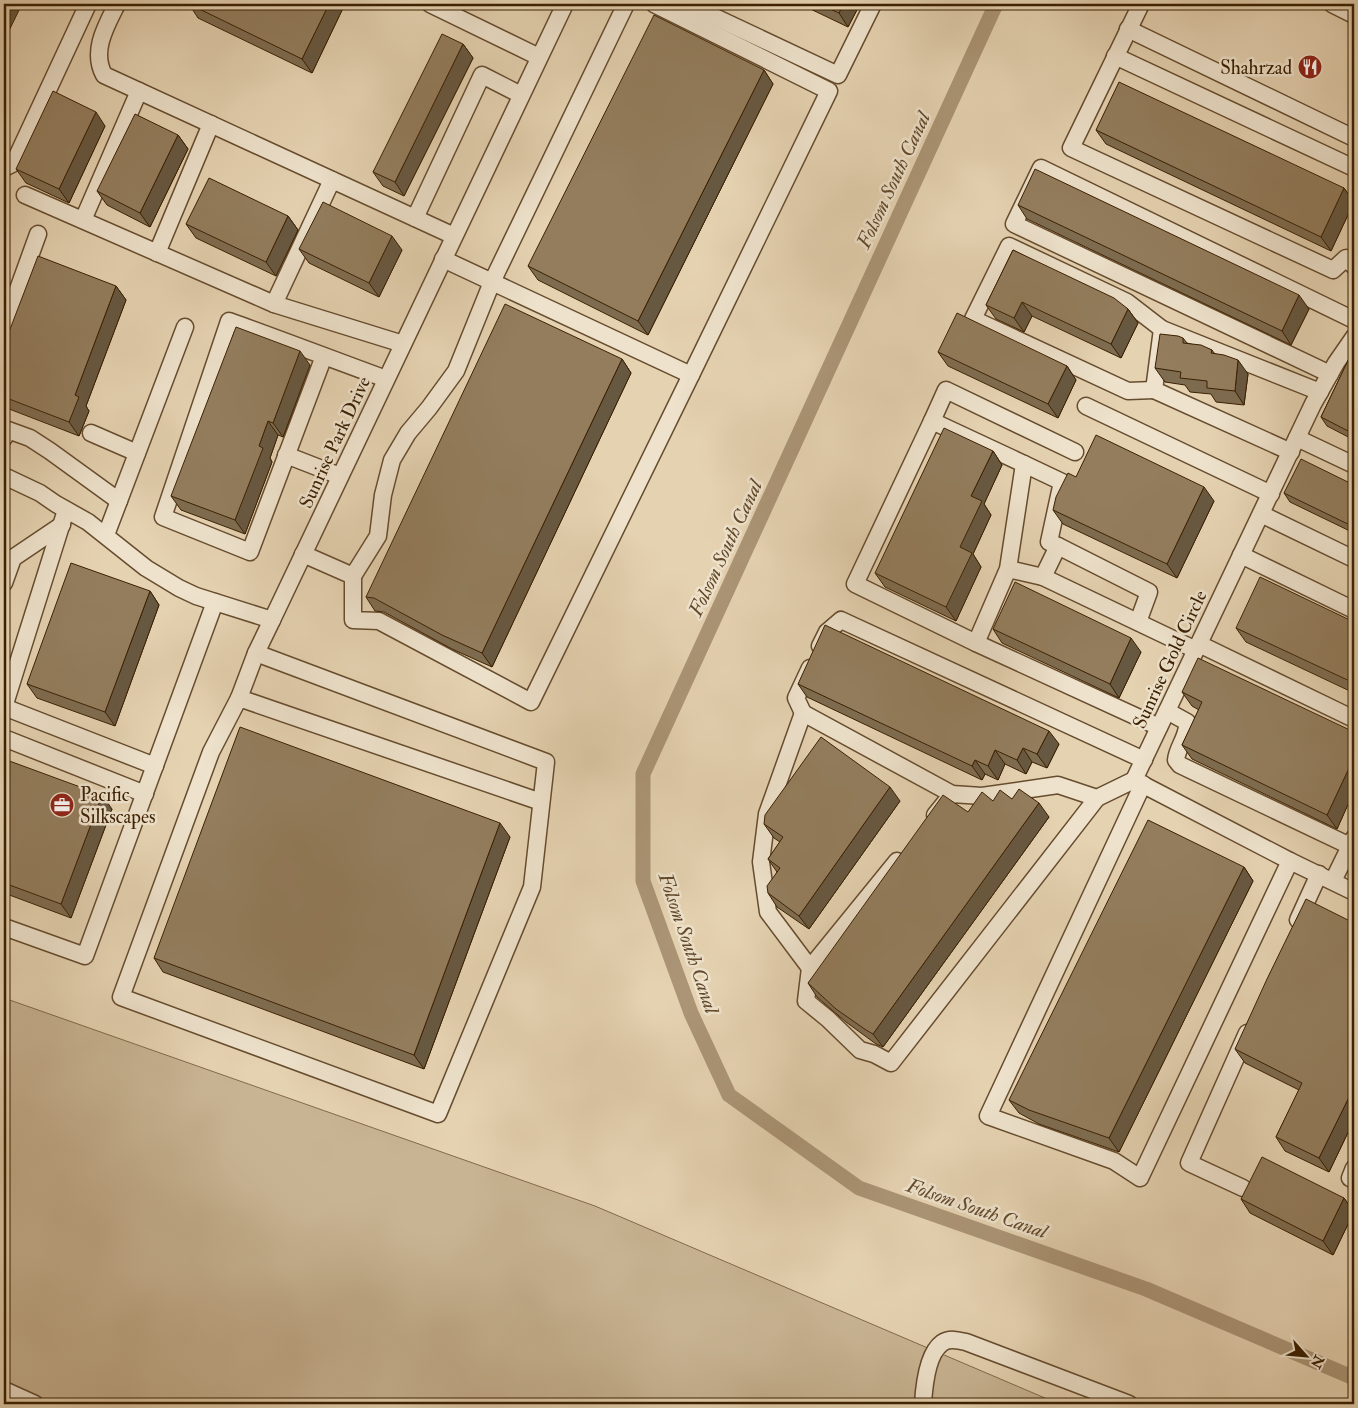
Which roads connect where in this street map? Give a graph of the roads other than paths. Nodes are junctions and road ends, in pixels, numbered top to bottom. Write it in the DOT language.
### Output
graph roads {
  1 [pos="88,4"];
  2 [pos="117,4"];
  3 [pos="430,4"];
  4 [pos="565,4"];
  5 [pos="626,4"];
  6 [pos="654,4"];
  7 [pos="687,4"];
  8 [pos="873,4"];
  9 [pos="1141,4"];
  10 [pos="1128,29"];
  11 [pos="1115,56"];
  12 [pos="539,57"];
  13 [pos="139,91"];
  14 [pos="521,95"];
  15 [pos="211,124"];
  16 [pos="1354,138"];
  17 [pos="4,168"];
  18 [pos="1354,168"];
  19 [pos="332,180"];
  20 [pos="25,195"];
  21 [pos="415,218"];
  22 [pos="83,220"];
  23 [pos="38,234"];
  24 [pos="454,236"];
  25 [pos="157,253"];
  26 [pos="443,258"];
  27 [pos="1351,258"];
  28 [pos="492,282"];
  29 [pos="10,292"];
  30 [pos="274,304"];
  31 [pos="1354,320"];
  32 [pos="185,326"];
  33 [pos="4,328"];
  34 [pos="1162,329"];
  35 [pos="1354,337"];
  36 [pos="403,344"];
  37 [pos="324,356"];
  38 [pos="1330,374"];
  39 [pos="691,375"];
  40 [pos="386,379"];
  41 [pos="1154,390"];
  42 [pos="1320,392"];
  43 [pos="1086,406"];
  44 [pos="932,420"];
  45 [pos="91,433"];
  46 [pos="4,438"];
  47 [pos="1294,445"];
  48 [pos="1075,452"];
  49 [pos="137,453"];
  50 [pos="286,455"];
  51 [pos="1024,464"];
  52 [pos="1354,465"];
  53 [pos="4,476"];
  54 [pos="340,476"];
  55 [pos="1271,494"];
  56 [pos="119,501"];
  57 [pos="1261,514"];
  58 [pos="64,517"];
  59 [pos="106,535"];
  60 [pos="1058,546"];
  61 [pos="303,554"];
  62 [pos="1241,555"];
  63 [pos="1354,559"];
  64 [pos="1008,568"];
  65 [pos="353,576"];
  66 [pos="1043,577"];
  67 [pos="4,583"];
  68 [pos="215,602"];
  69 [pos="1354,610"];
  70 [pos="272,620"];
  71 [pos="1138,622"];
  72 [pos="976,643"];
  73 [pos="1198,647"];
  74 [pos="256,653"];
  75 [pos="239,698"];
  76 [pos="4,707"];
  77 [pos="1167,711"];
  78 [pos="803,714"];
  79 [pos="1354,719"];
  80 [pos="1160,727"];
  81 [pos="4,738"];
  82 [pos="1144,760"];
  83 [pos="155,766"];
  84 [pos="1139,782"];
  85 [pos="145,794"];
  86 [pos="952,794"];
  87 [pos="1097,798"];
  88 [pos="541,802"];
  89 [pos="927,824"];
  90 [pos="1352,842"];
  91 [pos="908,847"];
  92 [pos="1290,861"];
  93 [pos="1326,878"];
  94 [pos="1354,892"];
  95 [pos="4,927"];
  96 [pos="1291,937"];
  97 [pos="810,968"];
  98 [pos="1254,1018"];
  99 [pos="1354,1168"];
  100 [pos="1354,1180"];
  101 [pos="1243,1188"];
  102 [pos="4,1390"];
  103 [pos="35,1404"];
  104 [pos="923,1404"];
  105 [pos="1129,1404"];
  1 -- 17 [label="street"];
  2 -- 13 [label="street"];
  3 -- 12 [label="street"];
  4 -- 12 [label="street, Sunrise Park Drive"];
  5 -- 28 [label="street"];
  6 -- 39 [label="street"];
  7 -- 8 [label="street"];
  9 -- 10 [label="street"];
  10 -- 11 [label="street"];
  10 -- 16 [label="street"];
  11 -- 18 [label="street"];
  11 -- 27 [label="street"];
  12 -- 14 [label="street, Sunrise Park Drive"];
  13 -- 15 [label="street"];
  13 -- 22 [label="street"];
  14 -- 21 [label="street"];
  14 -- 24 [label="street, Sunrise Park Drive"];
  15 -- 19 [label="street"];
  15 -- 25 [label="street"];
  19 -- 21 [label="street"];
  19 -- 30 [label="street"];
  20 -- 22 [label="street"];
  21 -- 24 [label="street"];
  22 -- 25 [label="street"];
  23 -- 29 [label="street"];
  24 -- 26 [label="street, Sunrise Park Drive"];
  25 -- 30 [label="street"];
  26 -- 28 [label="street"];
  26 -- 36 [label="street, Sunrise Park Drive"];
  28 -- 39 [label="street"];
  28 -- 65 [label="street"];
  29 -- 33 [label="street"];
  30 -- 36 [label="street"];
  31 -- 38 [label="street"];
  32 -- 49 [label="street"];
  34 -- 41 [label="street"];
  34 -- 41 [label="street"];
  34 -- 42 [label="street"];
  35 -- 38 [label="street, Sunrise Gold Circle"];
  36 -- 40 [label="street, Sunrise Park Drive"];
  37 -- 40 [label="street"];
  37 -- 50 [label="street"];
  37 -- 50 [label="street"];
  38 -- 42 [label="street, Sunrise Gold Circle"];
  39 -- 65 [label="street"];
  40 -- 54 [label="street, Sunrise Park Drive"];
  41 -- 47 [label="street"];
  42 -- 47 [label="street, Sunrise Gold Circle"];
  43 -- 55 [label="street"];
  44 -- 48 [label="street"];
  44 -- 51 [label="street"];
  44 -- 72 [label="street"];
  45 -- 49 [label="street"];
  46 -- 56 [label="street"];
  47 -- 52 [label="street"];
  47 -- 55 [label="street, Sunrise Gold Circle"];
  49 -- 56 [label="street"];
  50 -- 54 [label="street"];
  51 -- 60 [label="street"];
  51 -- 64 [label="street"];
  53 -- 58 [label="street"];
  54 -- 61 [label="street, Sunrise Park Drive"];
  55 -- 57 [label="street, Sunrise Gold Circle"];
  56 -- 59 [label="street"];
  57 -- 62 [label="street, Sunrise Gold Circle"];
  57 -- 63 [label="street"];
  58 -- 59 [label="street"];
  58 -- 67 [label="street"];
  58 -- 76 [label="street"];
  59 -- 68 [label="street"];
  60 -- 66 [label="street"];
  60 -- 71 [label="street"];
  61 -- 65 [label="street"];
  61 -- 70 [label="street, Sunrise Park Drive"];
  62 -- 69 [label="street"];
  62 -- 73 [label="street, Sunrise Gold Circle"];
  64 -- 66 [label="street"];
  64 -- 72 [label="street"];
  66 -- 71 [label="street"];
  68 -- 70 [label="street"];
  68 -- 83 [label="street"];
  70 -- 74 [label="street, Sunrise Park Drive"];
  71 -- 73 [label="street"];
  72 -- 80 [label="street"];
  73 -- 77 [label="street, Sunrise Gold Circle"];
  73 -- 79 [label="street"];
  74 -- 75 [label="street, Sunrise Park Drive"];
  74 -- 88 [label="street"];
  75 -- 88 [label="street"];
  75 -- 88 [label="street, Sunrise Park Drive"];
  76 -- 83 [label="street"];
  77 -- 80 [label="street, Sunrise Gold Circle"];
  77 -- 90 [label="street"];
  78 -- 82 [label="street"];
  78 -- 86 [label="street"];
  78 -- 97 [label="street"];
  80 -- 82 [label="street, Sunrise Gold Circle"];
  81 -- 85 [label="street"];
  82 -- 84 [label="street, Sunrise Gold Circle"];
  83 -- 85 [label="street"];
  84 -- 87 [label="street"];
  84 -- 92 [label="street"];
  84 -- 92 [label="street, Sunrise Gold Circle"];
  85 -- 95 [label="street"];
  86 -- 87 [label="street"];
  86 -- 89 [label="street"];
  87 -- 97 [label="street"];
  90 -- 93 [label="street"];
  91 -- 97 [label="street"];
  92 -- 93 [label="street"];
  93 -- 94 [label="street"];
  93 -- 96 [label="street"];
  98 -- 101 [label="street"];
  99 -- 100 [label="street"];
  102 -- 103 [label="street"];
  104 -- 105 [label="street"];
}
